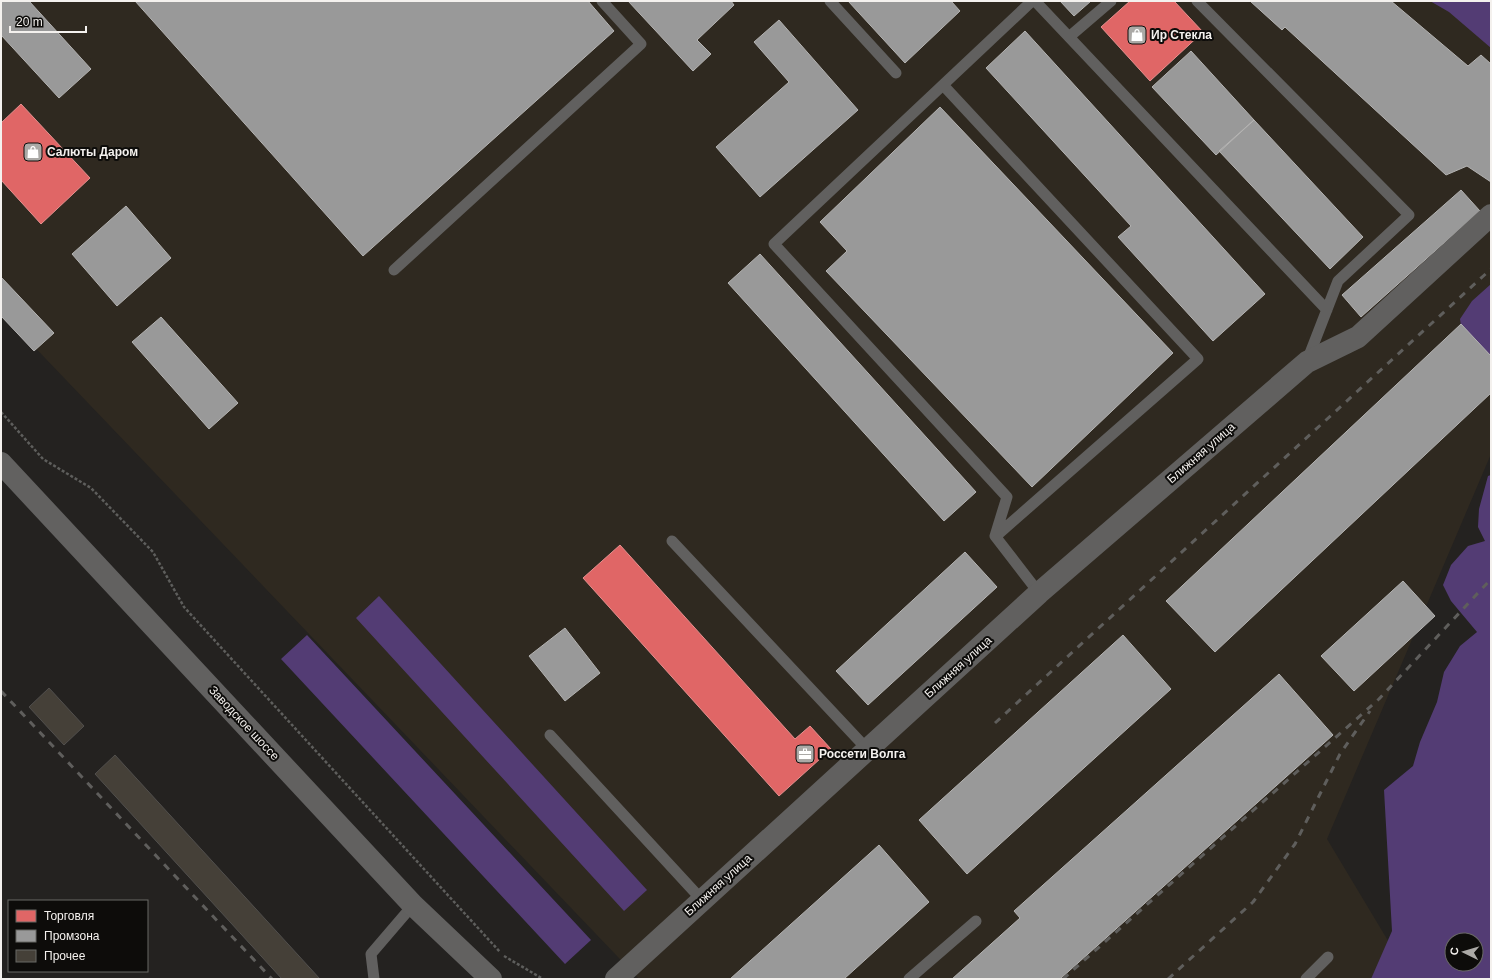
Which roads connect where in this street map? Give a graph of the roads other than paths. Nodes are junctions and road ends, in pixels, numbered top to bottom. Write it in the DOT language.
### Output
graph roads {
  1 [pos="602,1"];
  2 [pos="830,1"];
  3 [pos="1032,1"];
  4 [pos="1035,1"];
  5 [pos="1111,1"];
  6 [pos="1197,1"];
  7 [pos="1069,37"];
  8 [pos="896,73"];
  9 [pos="943,85"];
  10 [pos="1491,215"];
  11 [pos="394,270"];
  12 [pos="1327,310"];
  13 [pos="1307,362"];
  14 [pos="1,463"];
  15 [pos="995,536"];
  16 [pos="672,540"];
  17 [pos="1039,593"];
  18 [pos="550,735"];
  19 [pos="867,749"];
  20 [pos="702,900"];
  21 [pos="413,905"];
  22 [pos="976,922"];
  23 [pos="1328,957"];
  24 [pos="374,979"];
  25 [pos="491,979"];
  26 [pos="616,979"];
  27 [pos="909,979"];
  28 [pos="1306,979"];
  1 -- 11 [label="lane"];
  2 -- 8 [label="lane"];
  3 -- 9 [label="lane"];
  4 -- 7 [label="lane"];
  5 -- 7 [label="lane"];
  6 -- 12 [label="lane"];
  7 -- 12 [label="lane"];
  9 -- 15 [label="lane"];
  9 -- 15 [label="lane"];
  10 -- 13 [label="street, Ближняя улица"];
  12 -- 13 [label="lane"];
  13 -- 17 [label="street, Ближняя улица"];
  14 -- 21 [label="main road, Заводское шоссе"];
  15 -- 17 [label="lane"];
  16 -- 19 [label="lane"];
  17 -- 19 [label="street, Ближняя улица"];
  18 -- 20 [label="lane"];
  19 -- 20 [label="street, Ближняя улица"];
  20 -- 26 [label="street, Ближняя улица"];
  21 -- 24 [label="lane"];
  21 -- 25 [label="main road, Заводское шоссе"];
  22 -- 27 [label="lane"];
  23 -- 28 [label="lane"];
}
